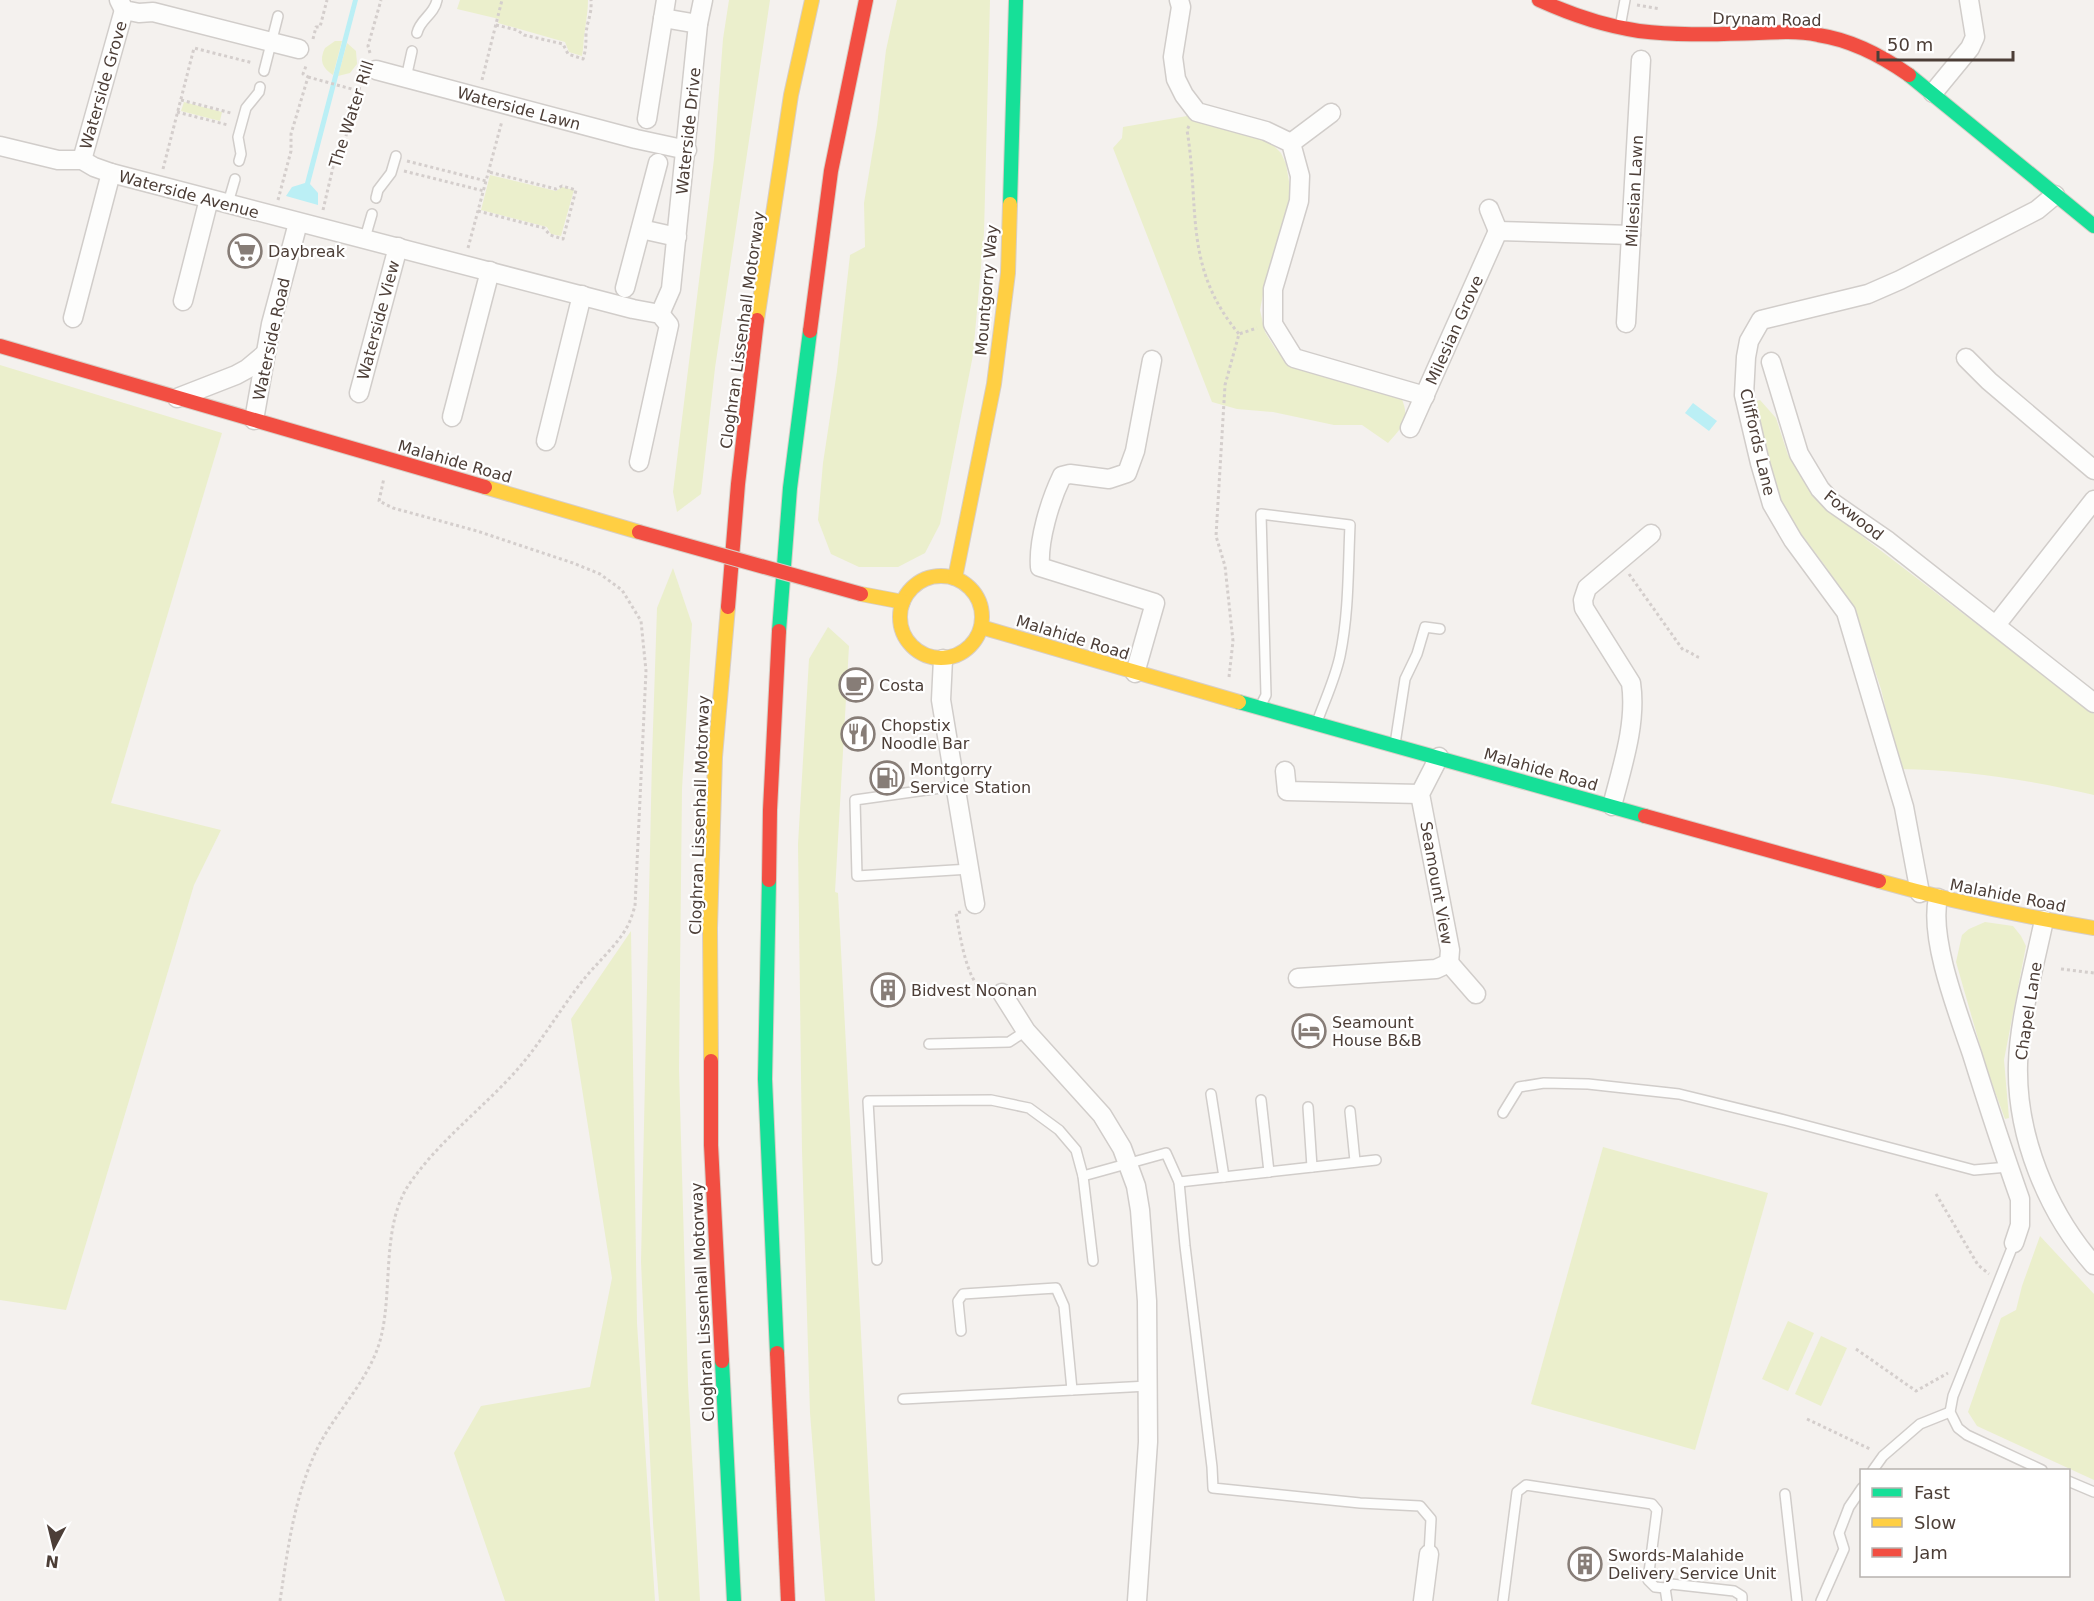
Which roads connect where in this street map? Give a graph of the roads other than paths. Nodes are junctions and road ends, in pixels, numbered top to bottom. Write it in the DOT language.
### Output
graph roads {
  1 [pos="437,0"];
  2 [pos="703,0"];
  3 [pos="812,0"];
  4 [pos="866,0"];
  5 [pos="1016,0"];
  6 [pos="1179,0"];
  7 [pos="1539,0"];
  8 [pos="1625,0"];
  9 [pos="1969,0"];
  10 [pos="122,5"];
  11 [pos="665,9"];
  12 [pos="278,16"];
  13 [pos="698,24"];
  14 [pos="1619,29"];
  15 [pos="417,33"];
  16 [pos="272,42"];
  17 [pos="412,51"];
  18 [pos="306,52"];
  19 [pos="1641,60"];
  20 [pos="371,67"];
  21 [pos="265,69"];
  22 [pos="406,78"];
  23 [pos="260,87"];
  24 [pos="1933,93"];
  25 [pos="1331,113"];
  26 [pos="647,119"];
  27 [pos="1291,143"];
  28 [pos="0,146"];
  29 [pos="687,150"];
  30 [pos="660,154"];
  31 [pos="82,160"];
  32 [pos="239,161"];
  33 [pos="394,161"];
  34 [pos="111,173"];
  35 [pos="235,179"];
  36 [pos="2055,195"];
  37 [pos="376,198"];
  38 [pos="209,199"];
  39 [pos="228,203"];
  40 [pos="1489,209"];
  41 [pos="372,214"];
  42 [pos="298,223"];
  43 [pos="2094,226"];
  44 [pos="641,229"];
  45 [pos="1498,231"];
  46 [pos="1631,235"];
  47 [pos="677,237"];
  48 [pos="365,238"];
  49 [pos="398,247"];
  50 [pos="490,271"];
  51 [pos="625,288"];
  52 [pos="582,295"];
  53 [pos="183,301"];
  54 [pos="660,314"];
  55 [pos="74,318"];
  56 [pos="1626,323"];
  57 [pos="0,346"];
  58 [pos="266,353"];
  59 [pos="1966,358"];
  60 [pos="1152,360"];
  61 [pos="1771,362"];
  62 [pos="359,393"];
  63 [pos="1425,396"];
  64 [pos="177,398"];
  65 [pos="452,417"];
  66 [pos="254,420"];
  67 [pos="1410,428"];
  68 [pos="546,441"];
  69 [pos="639,462"];
  70 [pos="2094,470"];
  71 [pos="2094,500"];
  72 [pos="1651,534"];
  73 [pos="955,579"];
  74 [pos="903,602"];
  75 [pos="1996,625"];
  76 [pos="981,627"];
  77 [pos="1440,629"];
  78 [pos="943,659"];
  79 [pos="1135,672"];
  80 [pos="2094,703"];
  81 [pos="1260,707"];
  82 [pos="1317,723"];
  83 [pos="1395,744"];
  84 [pos="1439,757"];
  85 [pos="1285,771"];
  86 [pos="955,786"];
  87 [pos="1420,794"];
  88 [pos="1612,806"];
  89 [pos="970,869"];
  90 [pos="1920,893"];
  91 [pos="1938,898"];
  92 [pos="975,904"];
  93 [pos="2044,920"];
  94 [pos="2094,928"];
  95 [pos="1449,963"];
  96 [pos="1298,978"];
  97 [pos="1002,993"];
  98 [pos="1476,994"];
  99 [pos="1026,1031"];
  100 [pos="928,1044"];
  101 [pos="1211,1095"];
  102 [pos="1261,1100"];
  103 [pos="1308,1107"];
  104 [pos="1350,1111"];
  105 [pos="1503,1113"];
  106 [pos="1376,1160"];
  107 [pos="1354,1161"];
  108 [pos="1128,1163"];
  109 [pos="1312,1167"];
  110 [pos="2008,1167"];
  111 [pos="1269,1172"];
  112 [pos="1083,1176"];
  113 [pos="1224,1177"];
  114 [pos="1179,1182"];
  115 [pos="2014,1243"];
  116 [pos="877,1260"];
  117 [pos="1094,1261"];
  118 [pos="2094,1265"];
  119 [pos="961,1331"];
  120 [pos="1148,1386"];
  121 [pos="1072,1390"];
  122 [pos="903,1399"];
  123 [pos="1950,1412"];
  124 [pos="1874,1469"];
  125 [pos="2040,1469"];
  126 [pos="2070,1482"];
  127 [pos="1860,1491"];
  128 [pos="2094,1492"];
  129 [pos="1785,1494"];
  130 [pos="1429,1554"];
  131 [pos="1665,1588"];
  132 [pos="1823,1597"];
  133 [pos="734,1601"];
  134 [pos="788,1601"];
  135 [pos="1137,1601"];
  136 [pos="1423,1601"];
  137 [pos="1503,1601"];
  138 [pos="1667,1601"];
  139 [pos="1742,1601"];
  140 [pos="1797,1601"];
  1 -- 15 [label="lane"];
  2 -- 13 [label="street, Waterside Drive"];
  3 -- 133 [label="main road, Cloghran Lissenhall Motorway"];
  4 -- 134 [label="main road"];
  5 -- 73 [label="main road, Mountgorry Way"];
  6 -- 27 [label="street"];
  7 -- 14 [label="main road, Drynam Road"];
  8 -- 14 [label="lane"];
  9 -- 24 [label="street"];
  10 -- 16 [label="street"];
  10 -- 31 [label="street, Waterside Grove"];
  11 -- 13 [label="street"];
  11 -- 26 [label="street"];
  12 -- 16 [label="lane"];
  13 -- 29 [label="street, Waterside Drive"];
  14 -- 24 [label="main road, Drynam Road"];
  16 -- 18 [label="street"];
  16 -- 21 [label="lane"];
  17 -- 22 [label="lane"];
  19 -- 46 [label="street, Milesian Lawn"];
  20 -- 22 [label="street, Waterside Lawn"];
  22 -- 30 [label="street, Waterside Lawn"];
  23 -- 32 [label="lane"];
  24 -- 36 [label="main road, Drynam Road"];
  25 -- 27 [label="street"];
  27 -- 63 [label="street"];
  28 -- 31 [label="street"];
  29 -- 30 [label="street, Waterside Lawn"];
  29 -- 47 [label="street, Waterside Drive"];
  30 -- 44 [label="street, Waterside Drive"];
  31 -- 34 [label="street, Waterside Avenue"];
  33 -- 37 [label="lane"];
  34 -- 38 [label="street, Waterside Avenue"];
  34 -- 55 [label="street"];
  35 -- 39 [label="lane"];
  36 -- 43 [label="main road, Drynam Road"];
  36 -- 90 [label="street, Cliffords Lane"];
  38 -- 39 [label="street, Waterside Avenue"];
  38 -- 53 [label="street"];
  39 -- 42 [label="street, Waterside Avenue"];
  40 -- 45 [label="street"];
  41 -- 48 [label="lane"];
  42 -- 48 [label="street, Waterside View"];
  42 -- 58 [label="street, Waterside Road"];
  44 -- 47 [label="street"];
  44 -- 51 [label="street, Waterside Drive"];
  45 -- 46 [label="street"];
  45 -- 63 [label="street, Milesian Grove"];
  46 -- 56 [label="street, Milesian Lawn"];
  47 -- 54 [label="street, Waterside Drive"];
  48 -- 49 [label="street, Waterside View"];
  49 -- 50 [label="street, Waterside View"];
  49 -- 62 [label="street, Waterside View"];
  50 -- 52 [label="street, Waterside View"];
  50 -- 65 [label="street"];
  52 -- 54 [label="street, Waterside View"];
  52 -- 68 [label="street"];
  54 -- 69 [label="street"];
  57 -- 64 [label="main road, Malahide Road"];
  58 -- 64 [label="street"];
  58 -- 66 [label="street, Waterside Road"];
  59 -- 70 [label="street"];
  60 -- 79 [label="street"];
  61 -- 75 [label="street, Foxwood"];
  63 -- 67 [label="street, Milesian Grove"];
  64 -- 66 [label="main road, Malahide Road"];
  66 -- 74 [label="main road, Malahide Road, bridge"];
  71 -- 75 [label="street"];
  72 -- 88 [label="street"];
  73 -- 74 [label="main road"];
  73 -- 76 [label="main road"];
  74 -- 78 [label="main road"];
  75 -- 80 [label="street, Foxwood"];
  76 -- 78 [label="main road"];
  76 -- 79 [label="main road, Malahide Road"];
  77 -- 83 [label="lane"];
  78 -- 86 [label="street"];
  79 -- 81 [label="main road, Malahide Road"];
  81 -- 82 [label="main road, Malahide Road"];
  81 -- 82 [label="lane"];
  82 -- 83 [label="main road, Malahide Road"];
  83 -- 84 [label="main road, Malahide Road"];
  84 -- 87 [label="street"];
  84 -- 88 [label="main road, Malahide Road"];
  85 -- 87 [label="street"];
  86 -- 89 [label="street"];
  86 -- 89 [label="lane"];
  87 -- 95 [label="street, Seamount View"];
  88 -- 90 [label="main road, Malahide Road"];
  89 -- 92 [label="street"];
  90 -- 91 [label="main road, Malahide Road"];
  91 -- 93 [label="main road, Malahide Road"];
  91 -- 110 [label="street"];
  93 -- 94 [label="main road, Malahide Road"];
  93 -- 118 [label="street, Chapel Lane"];
  95 -- 96 [label="street, Seamount View"];
  95 -- 98 [label="street"];
  97 -- 99 [label="street"];
  99 -- 100 [label="lane"];
  99 -- 108 [label="street"];
  101 -- 113 [label="lane"];
  102 -- 111 [label="lane"];
  103 -- 109 [label="lane"];
  104 -- 107 [label="lane"];
  105 -- 110 [label="lane"];
  106 -- 107 [label="lane"];
  107 -- 109 [label="lane"];
  108 -- 112 [label="lane"];
  108 -- 114 [label="lane"];
  108 -- 120 [label="street"];
  109 -- 111 [label="lane"];
  110 -- 115 [label="street"];
  111 -- 113 [label="lane"];
  112 -- 116 [label="lane"];
  112 -- 117 [label="lane"];
  113 -- 114 [label="lane"];
  114 -- 130 [label="lane"];
  115 -- 123 [label="lane"];
  119 -- 121 [label="lane"];
  120 -- 121 [label="lane"];
  120 -- 135 [label="street"];
  121 -- 122 [label="lane"];
  123 -- 124 [label="lane"];
  123 -- 125 [label="lane"];
  126 -- 128 [label="lane"];
  127 -- 132 [label="lane"];
  129 -- 140 [label="lane"];
  130 -- 136 [label="street"];
  131 -- 137 [label="lane"];
  131 -- 138 [label="lane"];
  131 -- 139 [label="lane"];
}
